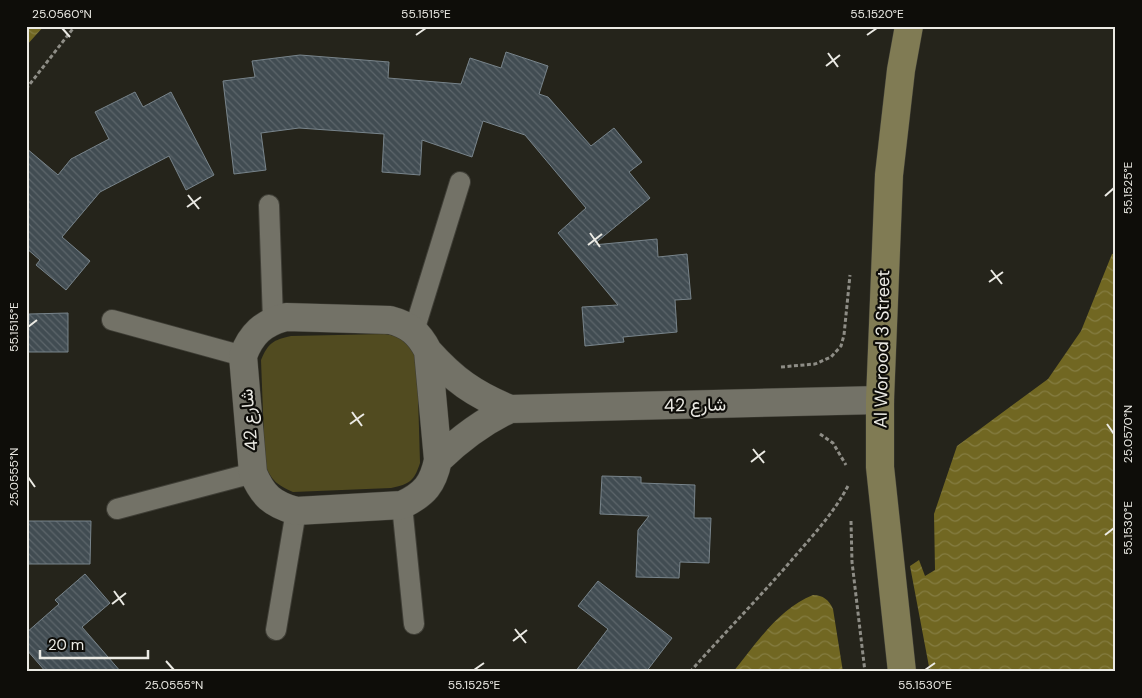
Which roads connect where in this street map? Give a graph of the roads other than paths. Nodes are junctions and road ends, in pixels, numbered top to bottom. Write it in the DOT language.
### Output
graph roads {
  1 [pos="909,26"];
  2 [pos="460,182"];
  3 [pos="269,205"];
  4 [pos="112,320"];
  5 [pos="273,320"];
  6 [pos="421,341"];
  7 [pos="244,356"];
  8 [pos="880,400"];
  9 [pos="510,409"];
  10 [pos="438,460"];
  11 [pos="253,473"];
  12 [pos="402,505"];
  13 [pos="117,509"];
  14 [pos="296,511"];
  15 [pos="414,624"];
  16 [pos="276,630"];
  17 [pos="902,672"];
  1 -- 8 [label="street, Al Worood 3 Street"];
  2 -- 6 [label="lane"];
  3 -- 5 [label="lane"];
  4 -- 7 [label="lane"];
  5 -- 6 [label="street, شارع 42"];
  5 -- 7 [label="street, شارع 42"];
  6 -- 9 [label="street, شارع 42"];
  6 -- 10 [label="street, شارع 42"];
  7 -- 11 [label="street, شارع 42"];
  8 -- 9 [label="street, شارع 42"];
  8 -- 17 [label="street, Al Worood 3 Street"];
  9 -- 10 [label="street, شارع 42"];
  10 -- 12 [label="street, شارع 42"];
  11 -- 13 [label="lane"];
  11 -- 14 [label="street, شارع 42"];
  12 -- 14 [label="street, شارع 42"];
  12 -- 15 [label="lane"];
  14 -- 16 [label="lane"];
}
